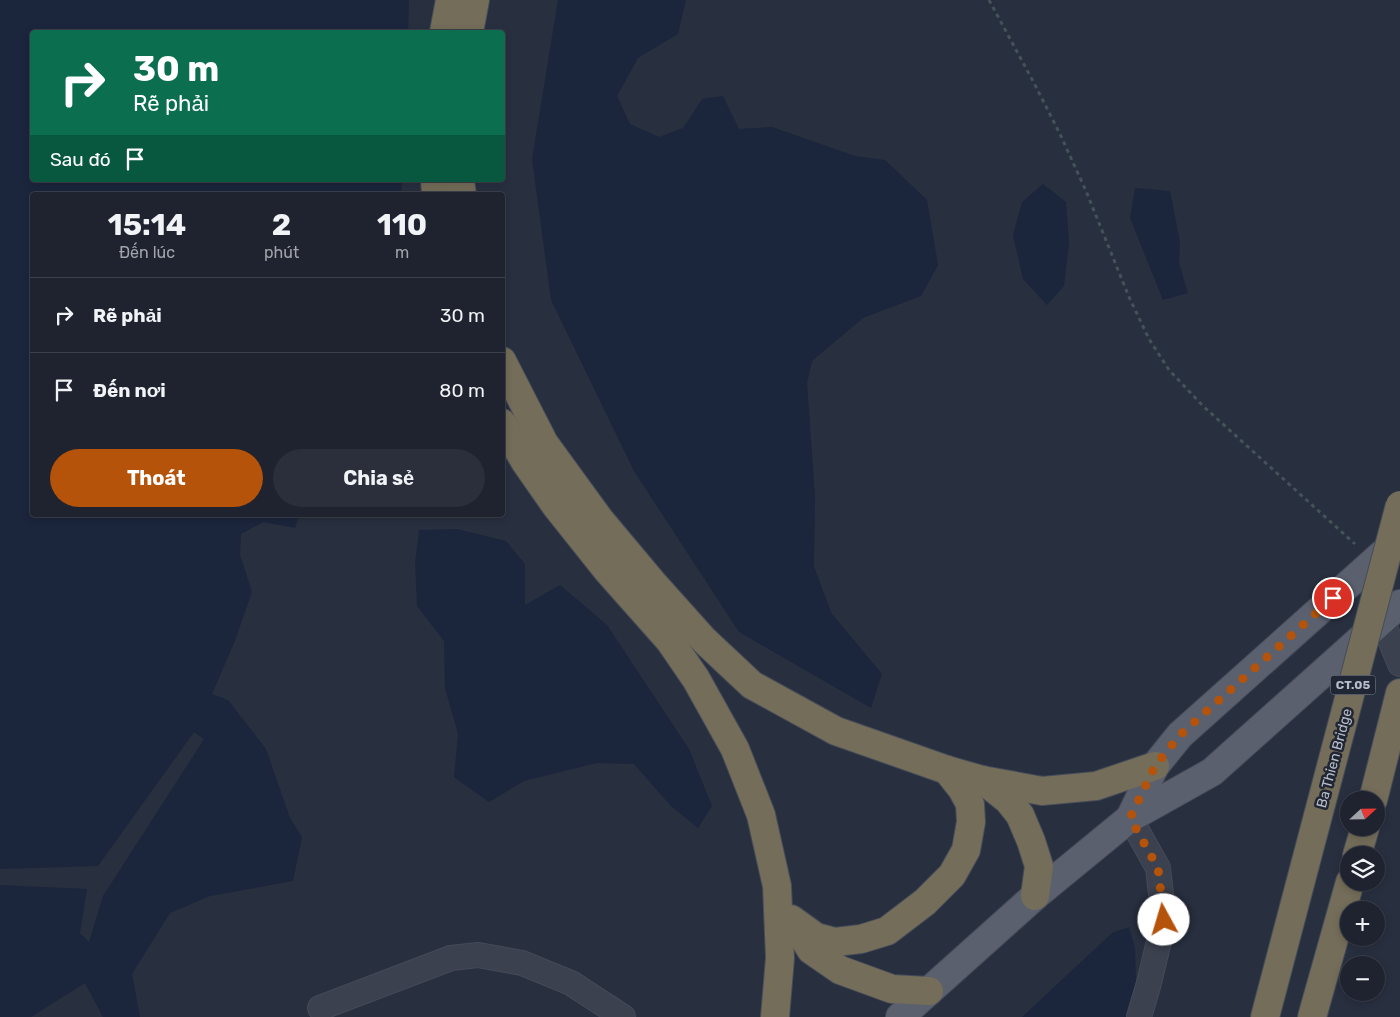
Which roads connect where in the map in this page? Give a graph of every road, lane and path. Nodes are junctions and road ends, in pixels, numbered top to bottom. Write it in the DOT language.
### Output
graph roads {
  1 [pos="450,0"];
  2 [pos="476,0"];
  3 [pos="988,0"];
  4 [pos="444,30"];
  5 [pos="469,30"];
  6 [pos="505,367"];
  7 [pos="505,428"];
  8 [pos="1400,505"];
  9 [pos="1400,539"];
  10 [pos="1375,561"];
  11 [pos="1391,612"];
  12 [pos="1400,664"];
  13 [pos="1400,694"];
  14 [pos="1155,766"];
  15 [pos="947,770"];
  16 [pos="982,780"];
  17 [pos="1375,791"];
  18 [pos="1130,818"];
  19 [pos="777,886"];
  20 [pos="1347,891"];
  21 [pos="1035,896"];
  22 [pos="791,920"];
  23 [pos="929,991"];
  24 [pos="320,1008"];
  25 [pos="623,1017"];
  26 [pos="775,1017"];
  27 [pos="900,1017"];
  28 [pos="1139,1017"];
  29 [pos="1265,1017"];
  30 [pos="1312,1017"];
  1 -- 4 [label="highway"];
  2 -- 5 [label="highway"];
  3 -- 10 [label="path"];
  6 -- 15 [label="highway"];
  7 -- 19 [label="highway"];
  8 -- 29 [label="highway, Ba Thien Bridge / CT.05, bridge"];
  9 -- 10 [label="main road"];
  10 -- 14 [label="main road"];
  11 -- 12 [label="street"];
  11 -- 18 [label="main road"];
  13 -- 17 [label="highway"];
  14 -- 16 [label="highway"];
  14 -- 18 [label="main road"];
  15 -- 16 [label="highway"];
  15 -- 22 [label="highway"];
  16 -- 21 [label="highway"];
  18 -- 21 [label="main road"];
  18 -- 28 [label="street"];
  19 -- 22 [label="highway"];
  19 -- 26 [label="highway"];
  20 -- 30 [label="highway"];
  21 -- 23 [label="main road"];
  22 -- 23 [label="highway"];
  23 -- 27 [label="main road"];
  24 -- 25 [label="street"];
}
